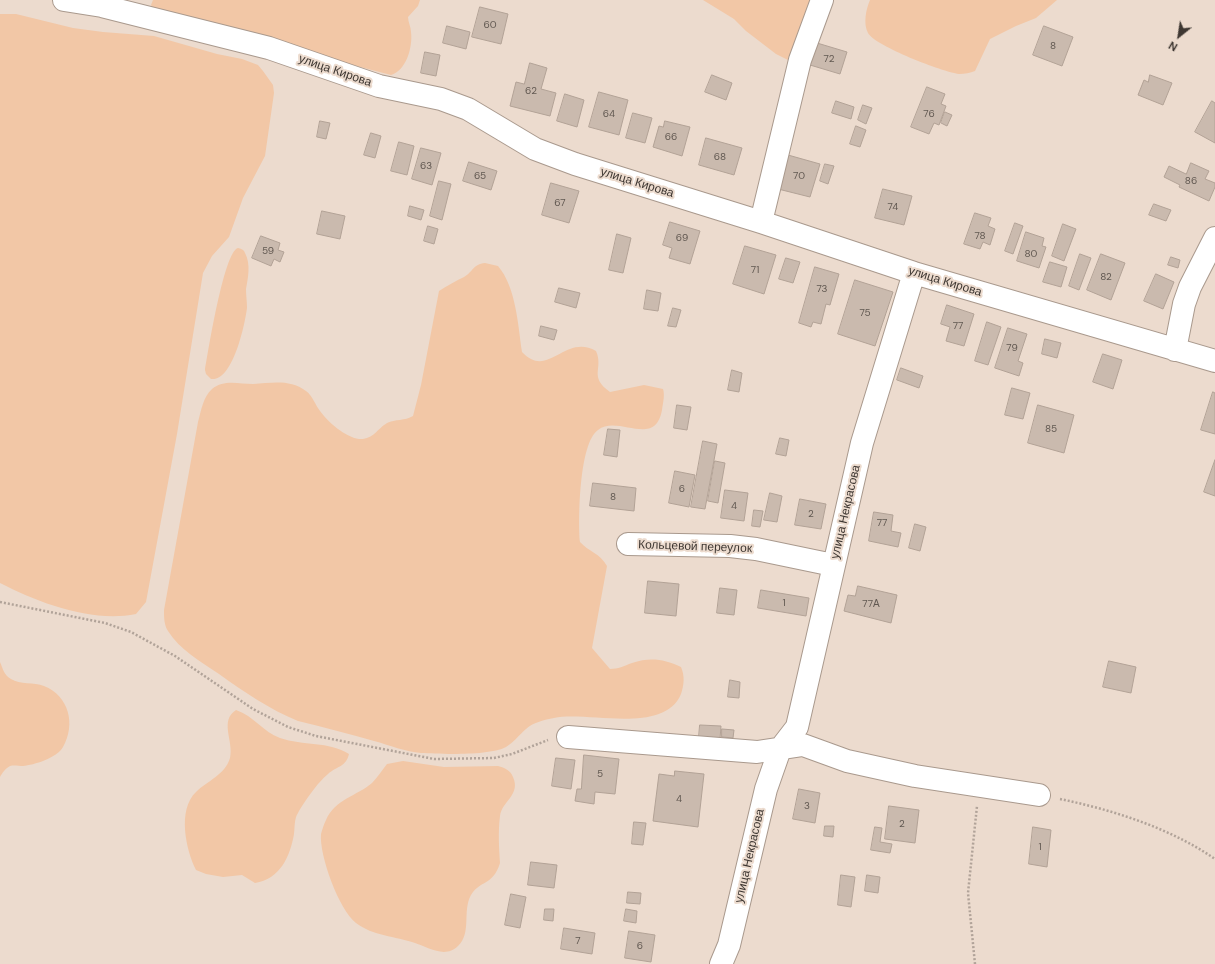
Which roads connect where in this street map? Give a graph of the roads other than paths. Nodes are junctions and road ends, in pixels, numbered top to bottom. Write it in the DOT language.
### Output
graph roads {
  1 [pos="64,0"];
  2 [pos="822,0"];
  3 [pos="761,222"];
  4 [pos="1215,238"];
  5 [pos="914,274"];
  6 [pos="1175,350"];
  7 [pos="1215,361"];
  8 [pos="628,544"];
  9 [pos="833,565"];
  10 [pos="568,737"];
  11 [pos="780,749"];
  12 [pos="1039,795"];
  13 [pos="722,964"];
  1 -- 3 [label="street, улица Кирова"];
  2 -- 3 [label="street"];
  3 -- 5 [label="street, улица Кирова"];
  4 -- 6 [label="street"];
  5 -- 6 [label="street, улица Кирова"];
  5 -- 9 [label="street, улица Некрасова"];
  6 -- 7 [label="street, улица Кирова"];
  8 -- 9 [label="street, Кольцевой переулок"];
  9 -- 11 [label="street, улица Некрасова"];
  10 -- 11 [label="street"];
  11 -- 12 [label="street"];
  11 -- 13 [label="street, улица Некрасова"];
}
